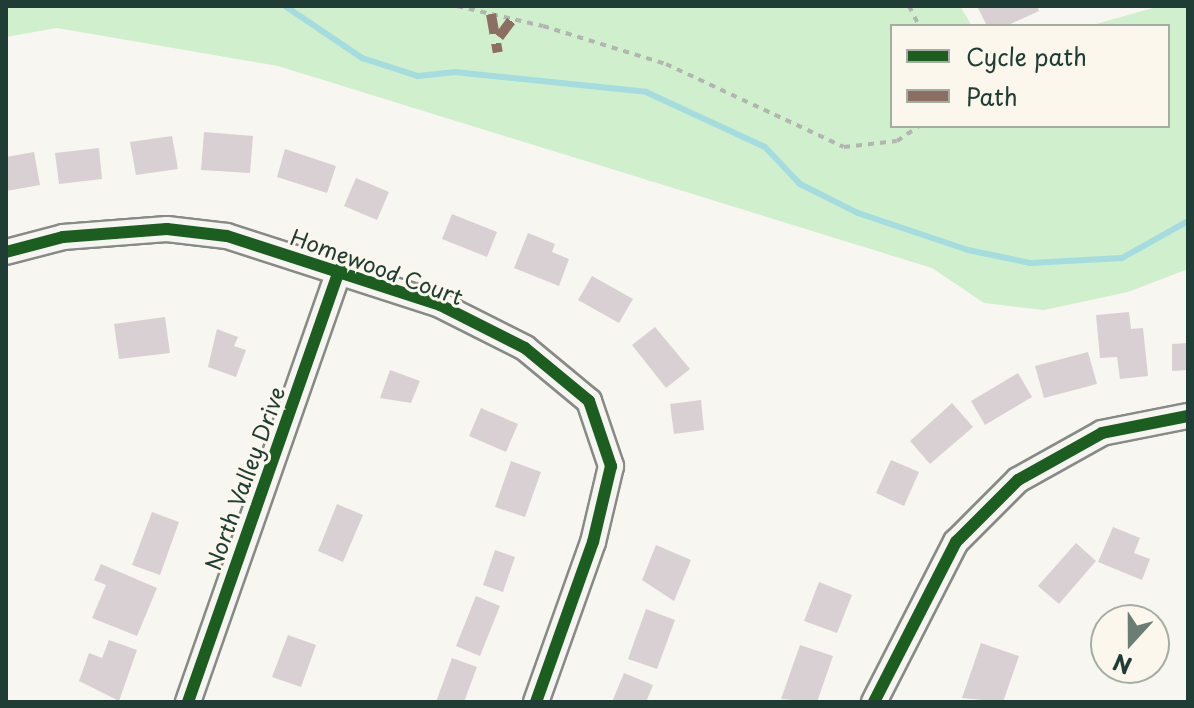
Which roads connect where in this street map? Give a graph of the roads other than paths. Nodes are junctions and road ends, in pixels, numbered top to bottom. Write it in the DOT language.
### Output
graph roads {
  1 [pos="6,252"];
  2 [pos="340,269"];
  3 [pos="1188,416"];
  4 [pos="188,702"];
  5 [pos="536,702"];
  6 [pos="874,702"];
  1 -- 2 [label="street, Homewood Court"];
  2 -- 4 [label="street, North Valley Drive"];
  2 -- 5 [label="street, Homewood Court"];
  3 -- 6 [label="street"];
}
